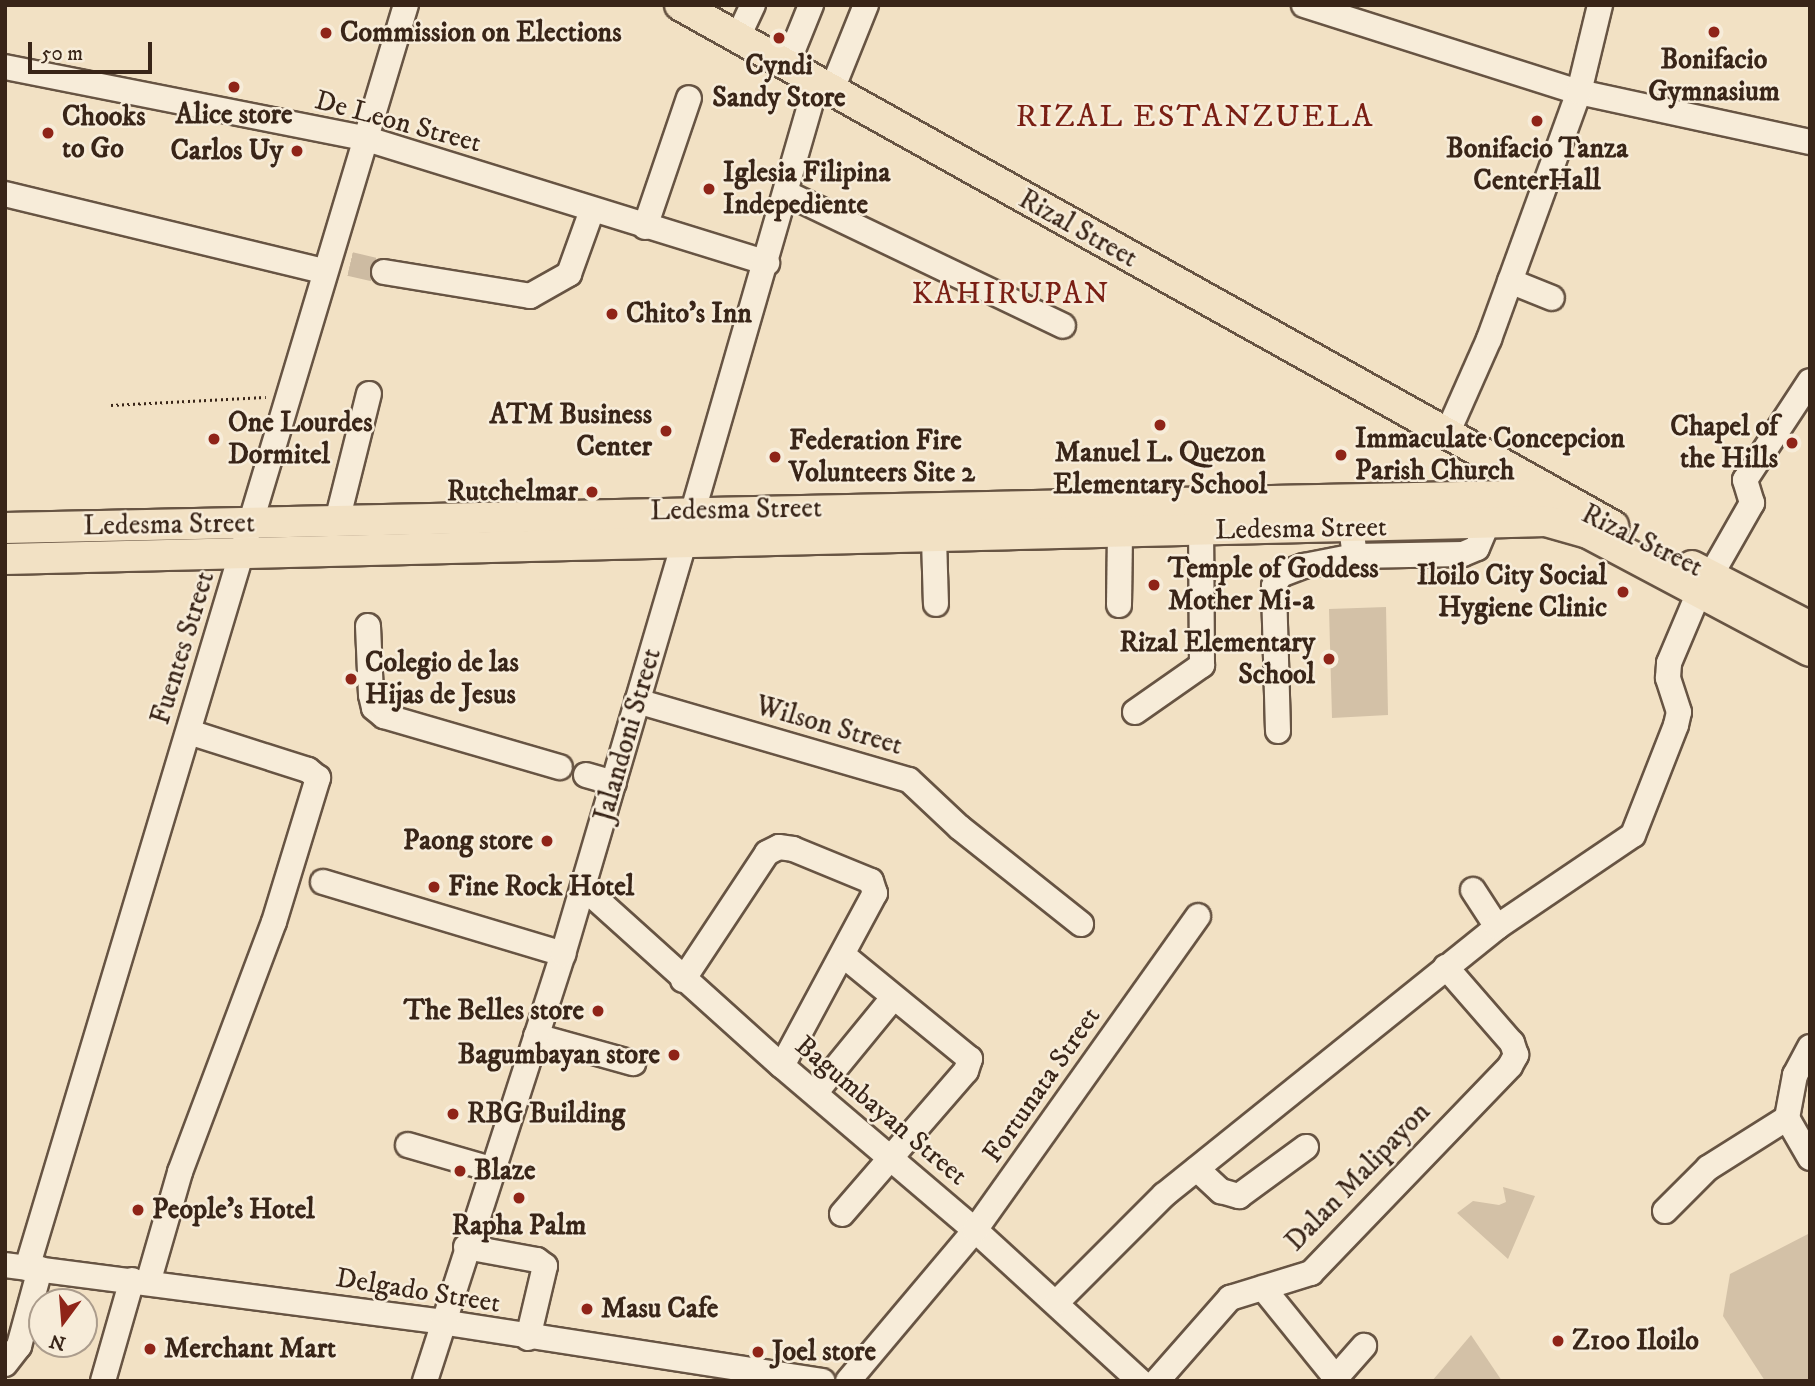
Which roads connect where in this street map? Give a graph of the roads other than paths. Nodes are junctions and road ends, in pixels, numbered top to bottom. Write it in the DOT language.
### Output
graph roads {
  1 [pos="406,5"];
  2 [pos="680,5"];
  3 [pos="753,5"];
  4 [pos="811,5"];
  5 [pos="866,5"];
  6 [pos="1304,5"];
  7 [pos="1600,5"];
  8 [pos="737,39"];
  9 [pos="786,67"];
  10 [pos="5,68"];
  11 [pos="824,88"];
  12 [pos="1579,92"];
  13 [pos="689,98"];
  14 [pos="367,139"];
  15 [pos="1810,142"];
  16 [pos="786,193"];
  17 [pos="5,194"];
  18 [pos="592,210"];
  19 [pos="645,227"];
  20 [pos="767,263"];
  21 [pos="333,265"];
  22 [pos="384,272"];
  23 [pos="1510,281"];
  24 [pos="1552,298"];
  25 [pos="1063,326"];
  26 [pos="1809,385"];
  27 [pos="369,394"];
  28 [pos="1447,435"];
  29 [pos="1476,452"];
  30 [pos="1486,494"];
  31 [pos="1549,508"];
  32 [pos="337,521"];
  33 [pos="251,523"];
  34 [pos="1487,524"];
  35 [pos="5,528"];
  36 [pos="688,528"];
  37 [pos="1201,532"];
  38 [pos="1120,534"];
  39 [pos="934,538"];
  40 [pos="1353,542"];
  41 [pos="243,552"];
  42 [pos="5,559"];
  43 [pos="1705,583"];
  44 [pos="936,604"];
  45 [pos="1119,605"];
  46 [pos="368,626"];
  47 [pos="1810,628"];
  48 [pos="1810,651"];
  49 [pos="637,701"];
  50 [pos="1135,712"];
  51 [pos="1278,731"];
  52 [pos="189,732"];
  53 [pos="561,767"];
  54 [pos="586,775"];
  55 [pos="614,783"];
  56 [pos="323,882"];
  57 [pos="583,887"];
  58 [pos="1473,890"];
  59 [pos="1198,916"];
  60 [pos="1081,924"];
  61 [pos="1497,927"];
  62 [pos="563,954"];
  63 [pos="844,956"];
  64 [pos="1446,967"];
  65 [pos="683,979"];
  66 [pos="893,999"];
  67 [pos="536,1036"];
  68 [pos="1810,1047"];
  69 [pos="633,1063"];
  70 [pos="782,1066"];
  71 [pos="816,1092"];
  72 [pos="1787,1118"];
  73 [pos="408,1145"];
  74 [pos="1306,1147"];
  75 [pos="1810,1158"];
  76 [pos="891,1159"];
  77 [pos="1197,1169"];
  78 [pos="491,1170"];
  79 [pos="1665,1211"];
  80 [pos="842,1214"];
  81 [pos="975,1230"];
  82 [pos="466,1247"];
  83 [pos="24,1267"];
  84 [pos="140,1282"];
  85 [pos="1263,1288"];
  86 [pos="1056,1303"];
  87 [pos="441,1322"];
  88 [pos="528,1338"];
  89 [pos="1364,1346"];
  90 [pos="5,1364"];
  91 [pos="1334,1379"];
  92 [pos="103,1381"];
  93 [pos="425,1381"];
  94 [pos="822,1381"];
  95 [pos="848,1381"];
  96 [pos="1140,1381"];
  97 [pos="1157,1381"];
  1 -- 14 [label="street, Fuentes Street"];
  2 -- 8 [label="main road, Rizal Street"];
  3 -- 8 [label="street"];
  4 -- 9 [label="street"];
  5 -- 11 [label="street, Jalandoni Street"];
  6 -- 12 [label="street"];
  7 -- 12 [label="street"];
  8 -- 9 [label="main road, Rizal Street"];
  9 -- 11 [label="main road, Rizal Street"];
  10 -- 14 [label="street, De Leon Street"];
  11 -- 16 [label="street, Jalandoni Street"];
  11 -- 28 [label="main road, Rizal Street"];
  12 -- 15 [label="street"];
  12 -- 23 [label="street"];
  13 -- 19 [label="street"];
  14 -- 18 [label="street, De Leon Street"];
  14 -- 21 [label="street, Fuentes Street"];
  16 -- 20 [label="street, Jalandoni Street"];
  16 -- 25 [label="street"];
  17 -- 21 [label="street"];
  18 -- 19 [label="street, De Leon Street"];
  18 -- 22 [label="street"];
  19 -- 20 [label="street, De Leon Street"];
  20 -- 36 [label="street, Jalandoni Street"];
  21 -- 33 [label="street, Fuentes Street"];
  23 -- 24 [label="street"];
  23 -- 28 [label="street"];
  26 -- 43 [label="street"];
  27 -- 32 [label="street"];
  28 -- 29 [label="main road, Rizal Street"];
  29 -- 30 [label="main road"];
  29 -- 31 [label="main road, Rizal Street"];
  30 -- 31 [label="main road, Ledesma Street"];
  30 -- 34 [label="main road"];
  30 -- 36 [label="main road, Ledesma Street"];
  31 -- 34 [label="main road, Ledesma Street"];
  31 -- 43 [label="main road, Rizal Street"];
  32 -- 33 [label="main road, Ledesma Street"];
  32 -- 36 [label="main road, Ledesma Street"];
  33 -- 35 [label="main road, Ledesma Street"];
  33 -- 41 [label="street, Fuentes Street"];
  34 -- 40 [label="main road, Ledesma Street"];
  36 -- 39 [label="main road, Ledesma Street"];
  36 -- 41 [label="main road, Ledesma Street"];
  36 -- 49 [label="street, Jalandoni Street"];
  37 -- 38 [label="main road, Ledesma Street"];
  37 -- 40 [label="main road, Ledesma Street"];
  37 -- 50 [label="street"];
  38 -- 39 [label="main road, Ledesma Street"];
  38 -- 45 [label="street"];
  39 -- 44 [label="street"];
  40 -- 51 [label="street"];
  41 -- 42 [label="main road, Ledesma Street"];
  41 -- 52 [label="street, Fuentes Street"];
  43 -- 47 [label="main road, Rizal Street"];
  43 -- 48 [label="main road, Rizal Street"];
  43 -- 61 [label="street"];
  46 -- 53 [label="street"];
  49 -- 55 [label="street, Jalandoni Street"];
  49 -- 60 [label="street, Wilson Street"];
  52 -- 83 [label="street, Fuentes Street"];
  52 -- 84 [label="street"];
  54 -- 55 [label="street"];
  55 -- 57 [label="street, Jalandoni Street"];
  56 -- 62 [label="street"];
  57 -- 62 [label="street, Jalandoni Street"];
  57 -- 65 [label="street, Bagumbayan Street"];
  58 -- 61 [label="street"];
  59 -- 81 [label="street, Fortunata Street"];
  61 -- 64 [label="street"];
  62 -- 67 [label="street, Jalandoni Street"];
  63 -- 65 [label="street"];
  63 -- 66 [label="street"];
  63 -- 70 [label="street"];
  64 -- 77 [label="street"];
  64 -- 85 [label="street, Dalan Malipayon"];
  65 -- 70 [label="street, Bagumbayan Street"];
  66 -- 71 [label="street"];
  66 -- 76 [label="street"];
  67 -- 69 [label="street"];
  67 -- 78 [label="street, Jalandoni Street"];
  68 -- 72 [label="street"];
  70 -- 71 [label="street, Bagumbayan Street"];
  71 -- 76 [label="street, Bagumbayan Street"];
  72 -- 75 [label="street"];
  72 -- 79 [label="street"];
  73 -- 78 [label="street"];
  74 -- 77 [label="street"];
  76 -- 80 [label="street"];
  76 -- 81 [label="street, Bagumbayan Street"];
  77 -- 86 [label="street"];
  78 -- 82 [label="street, Jalandoni Street"];
  81 -- 86 [label="street, Bagumbayan Street"];
  81 -- 95 [label="street, Fortunata Street"];
  82 -- 87 [label="street, Jalandoni Street"];
  82 -- 88 [label="street"];
  83 -- 84 [label="street, Delgado Street"];
  83 -- 90 [label="street, Fuentes Street"];
  84 -- 87 [label="street, Delgado Street"];
  84 -- 92 [label="street"];
  85 -- 91 [label="street"];
  85 -- 97 [label="street, Dalan Malipayon"];
  86 -- 96 [label="street, Bagumbayan Street"];
  87 -- 88 [label="street, Delgado Street"];
  87 -- 93 [label="street, Jalandoni Street"];
  88 -- 94 [label="street, Delgado Street"];
  89 -- 91 [label="street"];
}
